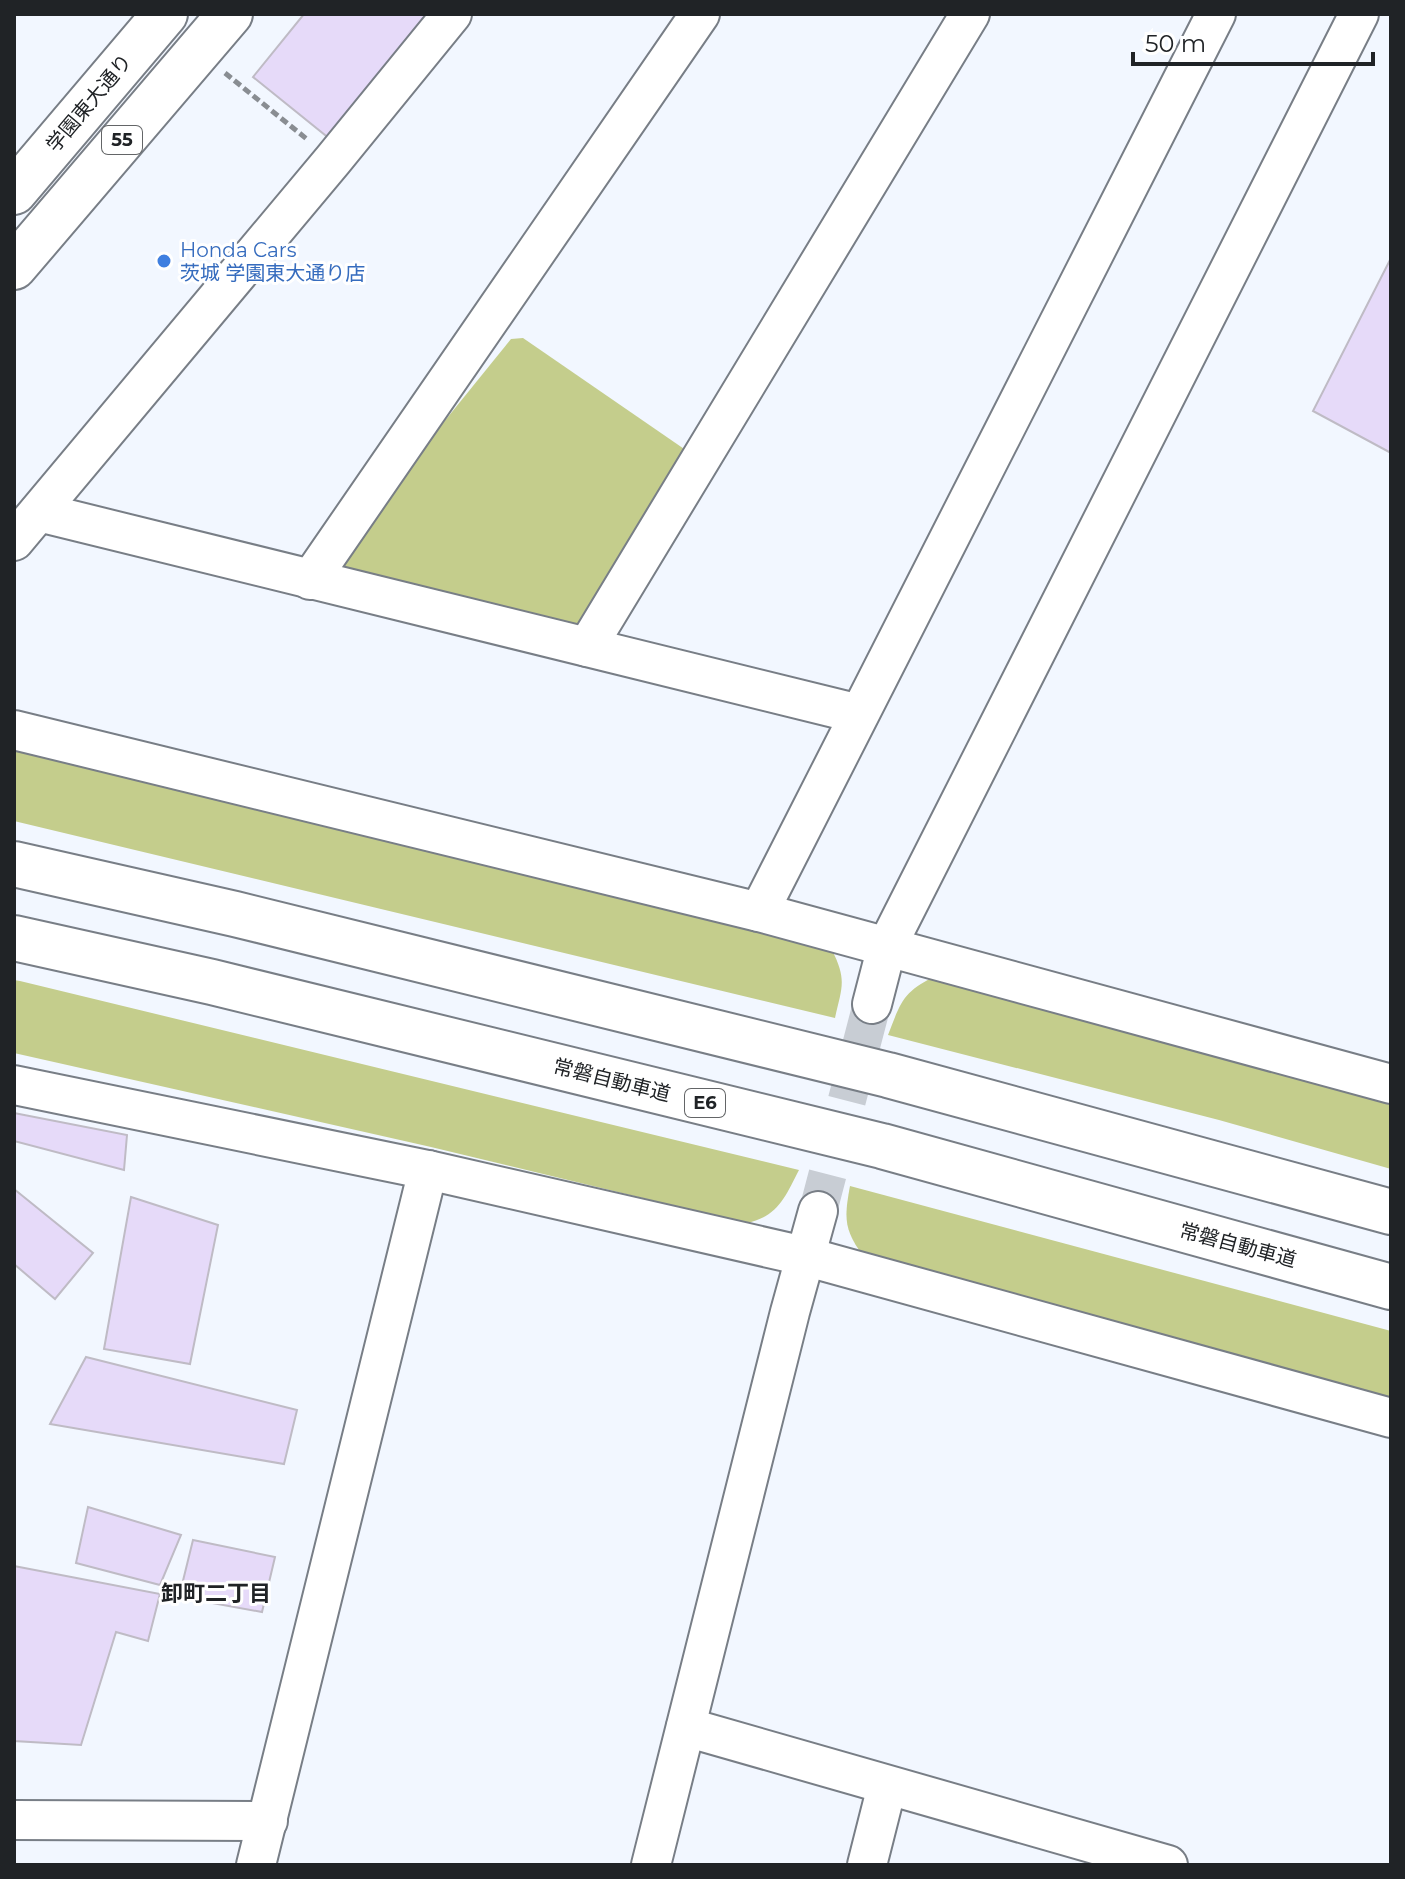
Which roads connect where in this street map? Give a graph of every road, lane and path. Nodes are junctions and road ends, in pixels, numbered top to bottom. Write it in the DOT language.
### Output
graph roads {
  1 [pos="165,14"];
  2 [pos="230,14"];
  3 [pos="452,14"];
  4 [pos="700,14"];
  5 [pos="970,14"];
  6 [pos="1216,14"];
  7 [pos="1359,14"];
  8 [pos="222,70"];
  9 [pos="333,160"];
  10 [pos="14,192"];
  11 [pos="14,267"];
  12 [pos="39,512"];
  13 [pos="14,541"];
  14 [pos="310,580"];
  15 [pos="587,647"];
  16 [pos="859,714"];
  17 [pos="14,730"];
  18 [pos="14,864"];
  19 [pos="759,912"];
  20 [pos="14,938"];
  21 [pos="887,946"];
  22 [pos="872,1004"];
  23 [pos="1391,1084"];
  24 [pos="14,1085"];
  25 [pos="428,1170"];
  26 [pos="818,1211"];
  27 [pos="1391,1212"];
  28 [pos="804,1256"];
  29 [pos="1391,1287"];
  30 [pos="1391,1418"];
  31 [pos="686,1727"];
  32 [pos="887,1786"];
  33 [pos="14,1820"];
  34 [pos="268,1821"];
  35 [pos="256,1865"];
  36 [pos="651,1865"];
  37 [pos="867,1865"];
  38 [pos="1168,1865"];
  1 -- 10 [label="main road, 学園東大通り / 55"];
  2 -- 11 [label="main road, 55"];
  3 -- 9 [label="street"];
  4 -- 14 [label="street"];
  5 -- 15 [label="street"];
  6 -- 16 [label="street"];
  7 -- 21 [label="street"];
  8 -- 9 [label="path"];
  9 -- 12 [label="street"];
  12 -- 13 [label="street"];
  12 -- 14 [label="street"];
  14 -- 15 [label="street"];
  15 -- 16 [label="street"];
  16 -- 19 [label="street"];
  17 -- 19 [label="street"];
  18 -- 27 [label="main road"];
  19 -- 21 [label="street"];
  20 -- 29 [label="main road, 常磐自動車道 / E6"];
  21 -- 22 [label="street"];
  21 -- 23 [label="street"];
  24 -- 25 [label="street"];
  25 -- 28 [label="street"];
  25 -- 34 [label="street"];
  26 -- 28 [label="street"];
  28 -- 30 [label="street"];
  28 -- 31 [label="street"];
  31 -- 32 [label="street"];
  31 -- 36 [label="street"];
  32 -- 37 [label="street"];
  32 -- 38 [label="street"];
  33 -- 34 [label="street"];
  34 -- 35 [label="street"];
}
